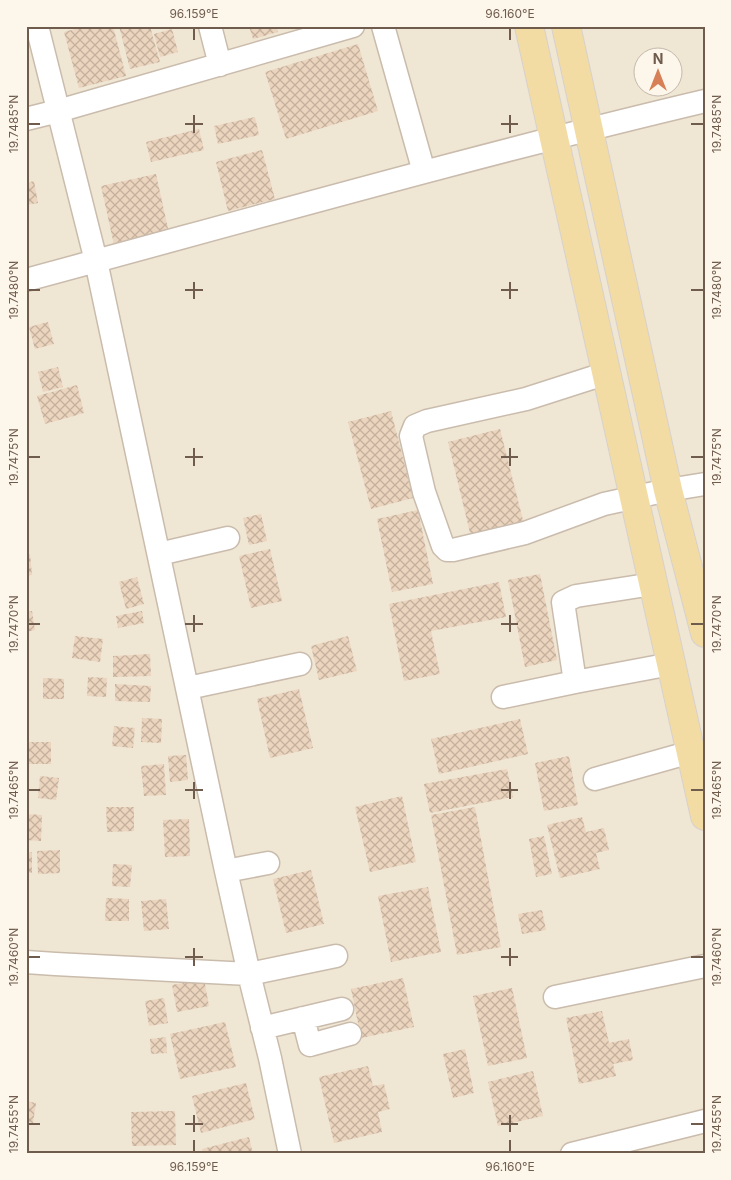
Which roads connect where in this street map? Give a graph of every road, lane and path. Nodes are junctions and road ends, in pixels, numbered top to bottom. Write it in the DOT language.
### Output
graph roads {
  1 [pos="37,26"];
  2 [pos="210,26"];
  3 [pos="353,26"];
  4 [pos="383,26"];
  5 [pos="529,26"];
  6 [pos="566,26"];
  7 [pos="220,64"];
  8 [pos="705,101"];
  9 [pos="58,111"];
  10 [pos="26,119"];
  11 [pos="589,128"];
  12 [pos="554,138"];
  13 [pos="424,172"];
  14 [pos="96,261"];
  15 [pos="26,280"];
  16 [pos="607,373"];
  17 [pos="705,484"];
  18 [pos="668,490"];
  19 [pos="634,497"];
  20 [pos="228,538"];
  21 [pos="159,554"];
  22 [pos="653,584"];
  23 [pos="703,618"];
  24 [pos="300,664"];
  25 [pos="671,664"];
  26 [pos="575,682"];
  27 [pos="188,688"];
  28 [pos="503,697"];
  29 [pos="691,752"];
  30 [pos="595,779"];
  31 [pos="705,816"];
  32 [pos="268,863"];
  33 [pos="226,871"];
  34 [pos="336,956"];
  35 [pos="26,962"];
  36 [pos="705,966"];
  37 [pos="249,974"];
  38 [pos="555,997"];
  39 [pos="342,1009"];
  40 [pos="303,1018"];
  41 [pos="262,1028"];
  42 [pos="350,1034"];
  43 [pos="705,1121"];
  44 [pos="290,1154"];
  45 [pos="572,1154"];
  1 -- 9 [label="street"];
  2 -- 7 [label="street"];
  3 -- 7 [label="street"];
  4 -- 13 [label="street"];
  5 -- 12 [label="main road"];
  6 -- 11 [label="main road"];
  7 -- 9 [label="street"];
  8 -- 11 [label="street"];
  9 -- 10 [label="street"];
  9 -- 14 [label="street"];
  11 -- 12 [label="street"];
  11 -- 18 [label="main road"];
  12 -- 13 [label="street"];
  12 -- 16 [label="main road"];
  13 -- 14 [label="street"];
  14 -- 15 [label="street"];
  14 -- 21 [label="street"];
  16 -- 19 [label="main road"];
  16 -- 19 [label="street"];
  17 -- 18 [label="street"];
  18 -- 19 [label="street"];
  18 -- 23 [label="main road"];
  19 -- 22 [label="main road"];
  20 -- 21 [label="street"];
  21 -- 27 [label="street"];
  22 -- 25 [label="main road"];
  22 -- 26 [label="street"];
  24 -- 27 [label="street"];
  25 -- 26 [label="street"];
  25 -- 29 [label="main road"];
  26 -- 28 [label="street"];
  27 -- 33 [label="street"];
  29 -- 30 [label="street"];
  29 -- 31 [label="main road"];
  32 -- 33 [label="street"];
  33 -- 37 [label="street"];
  34 -- 37 [label="street"];
  35 -- 37 [label="street"];
  36 -- 38 [label="street"];
  37 -- 41 [label="street"];
  39 -- 40 [label="street"];
  40 -- 41 [label="street"];
  40 -- 42 [label="street"];
  41 -- 44 [label="street"];
  43 -- 45 [label="street"];
}
